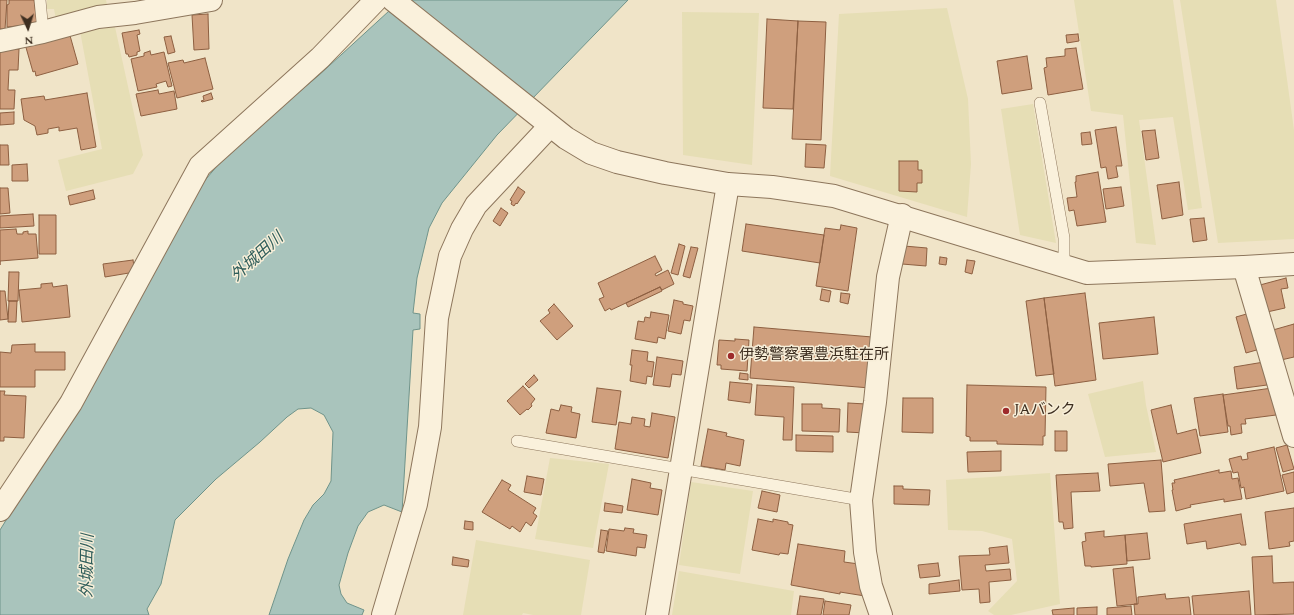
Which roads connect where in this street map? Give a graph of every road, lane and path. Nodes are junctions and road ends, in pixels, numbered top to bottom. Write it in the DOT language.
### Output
graph roads {
  1 [pos="40,0"];
  2 [pos="211,0"];
  3 [pos="376,0"];
  4 [pos="393,0"];
  5 [pos="43,32"];
  6 [pos="0,41"];
  7 [pos="1040,103"];
  8 [pos="547,123"];
  9 [pos="728,184"];
  10 [pos="902,215"];
  11 [pos="1294,264"];
  12 [pos="1064,266"];
  13 [pos="1244,267"];
  14 [pos="1294,436"];
  15 [pos="517,441"];
  16 [pos="681,469"];
  17 [pos="862,500"];
  18 [pos="0,510"];
  19 [pos="383,615"];
  20 [pos="657,615"];
  21 [pos="881,615"];
  1 -- 5 [label="lane"];
  2 -- 5 [label="street"];
  3 -- 18 [label="street"];
  4 -- 8 [label="street"];
  5 -- 6 [label="street"];
  7 -- 12 [label="lane"];
  8 -- 9 [label="street"];
  8 -- 19 [label="street"];
  9 -- 10 [label="street"];
  9 -- 16 [label="street"];
  10 -- 12 [label="street"];
  10 -- 17 [label="street"];
  11 -- 13 [label="street"];
  12 -- 13 [label="street"];
  13 -- 14 [label="street"];
  15 -- 16 [label="lane"];
  16 -- 17 [label="lane"];
  16 -- 20 [label="street"];
  17 -- 21 [label="street"];
}
